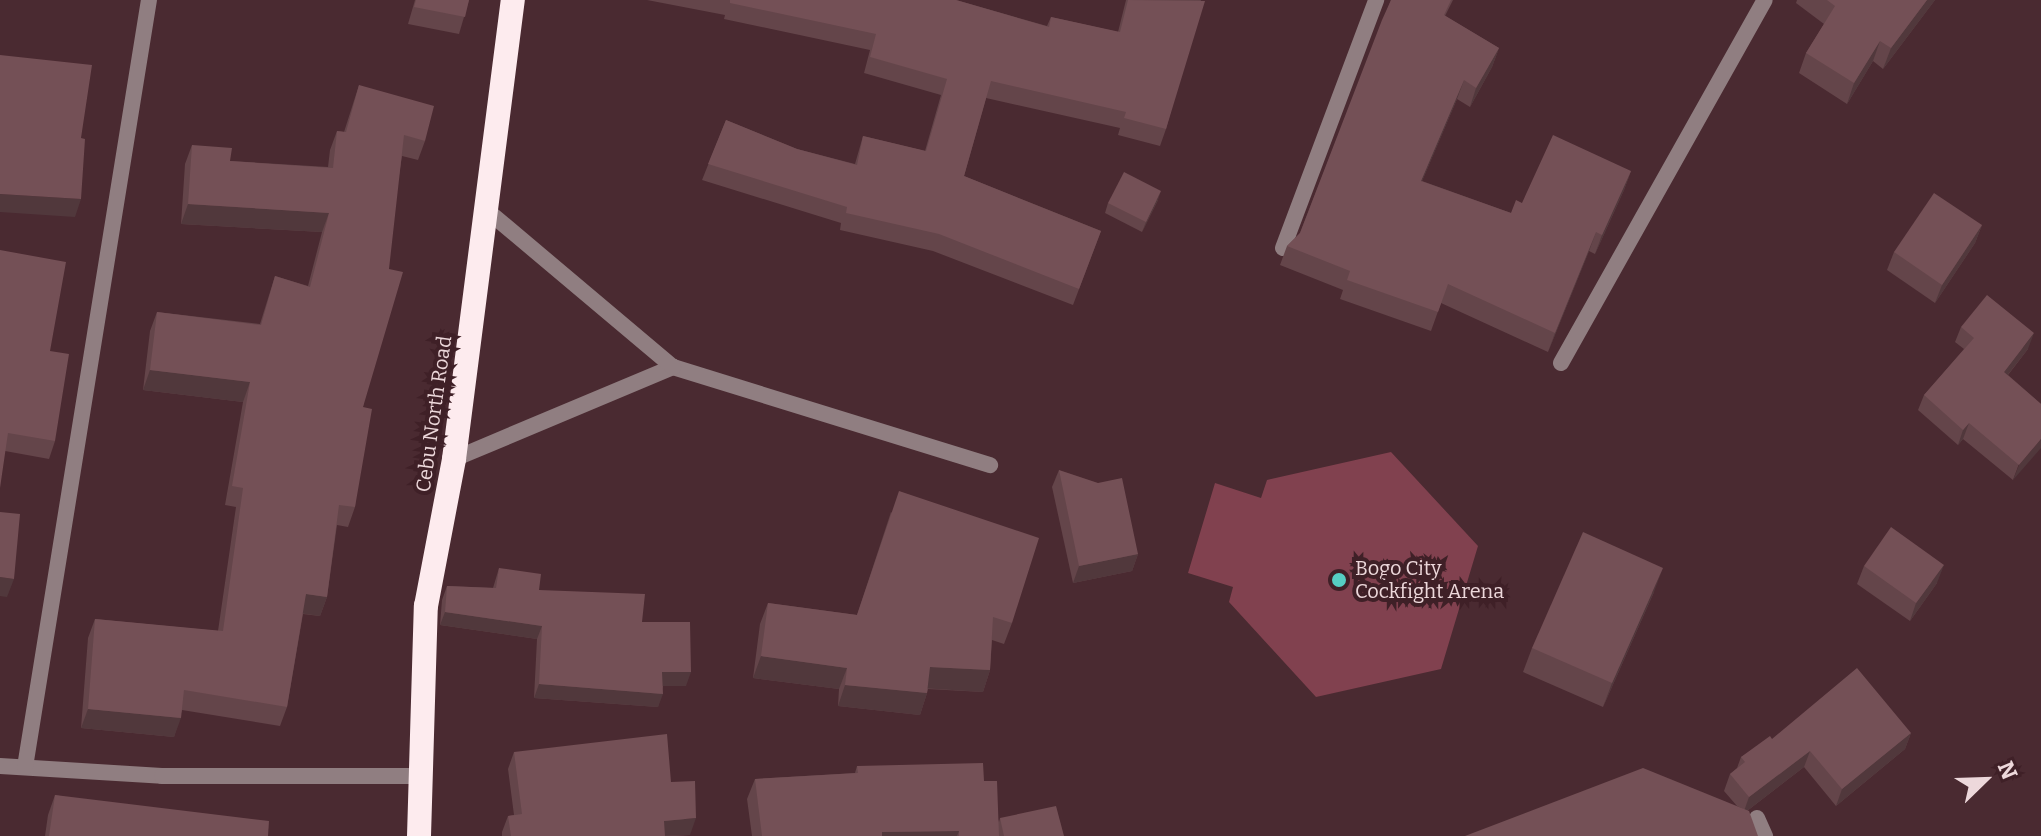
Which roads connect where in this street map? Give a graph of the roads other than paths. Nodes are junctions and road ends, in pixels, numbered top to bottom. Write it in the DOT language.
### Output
graph roads {
  1 [pos="149,0"];
  2 [pos="513,0"];
  3 [pos="1376,0"];
  4 [pos="1765,0"];
  5 [pos="483,207"];
  6 [pos="1283,248"];
  7 [pos="1561,363"];
  8 [pos="673,367"];
  9 [pos="454,459"];
  10 [pos="990,465"];
  11 [pos="0,766"];
  12 [pos="25,767"];
  13 [pos="419,776"];
  14 [pos="1757,818"];
  15 [pos="419,836"];
  16 [pos="1765,836"];
  1 -- 12 [label="street"];
  2 -- 5 [label="highway, Cebu North Road"];
  3 -- 6 [label="street"];
  4 -- 7 [label="street"];
  5 -- 8 [label="street"];
  5 -- 9 [label="highway, Cebu North Road"];
  8 -- 9 [label="street"];
  8 -- 10 [label="street"];
  9 -- 13 [label="highway, Cebu North Road"];
  11 -- 12 [label="street"];
  12 -- 13 [label="street"];
  13 -- 15 [label="highway, Cebu North Road"];
  14 -- 16 [label="street"];
}
